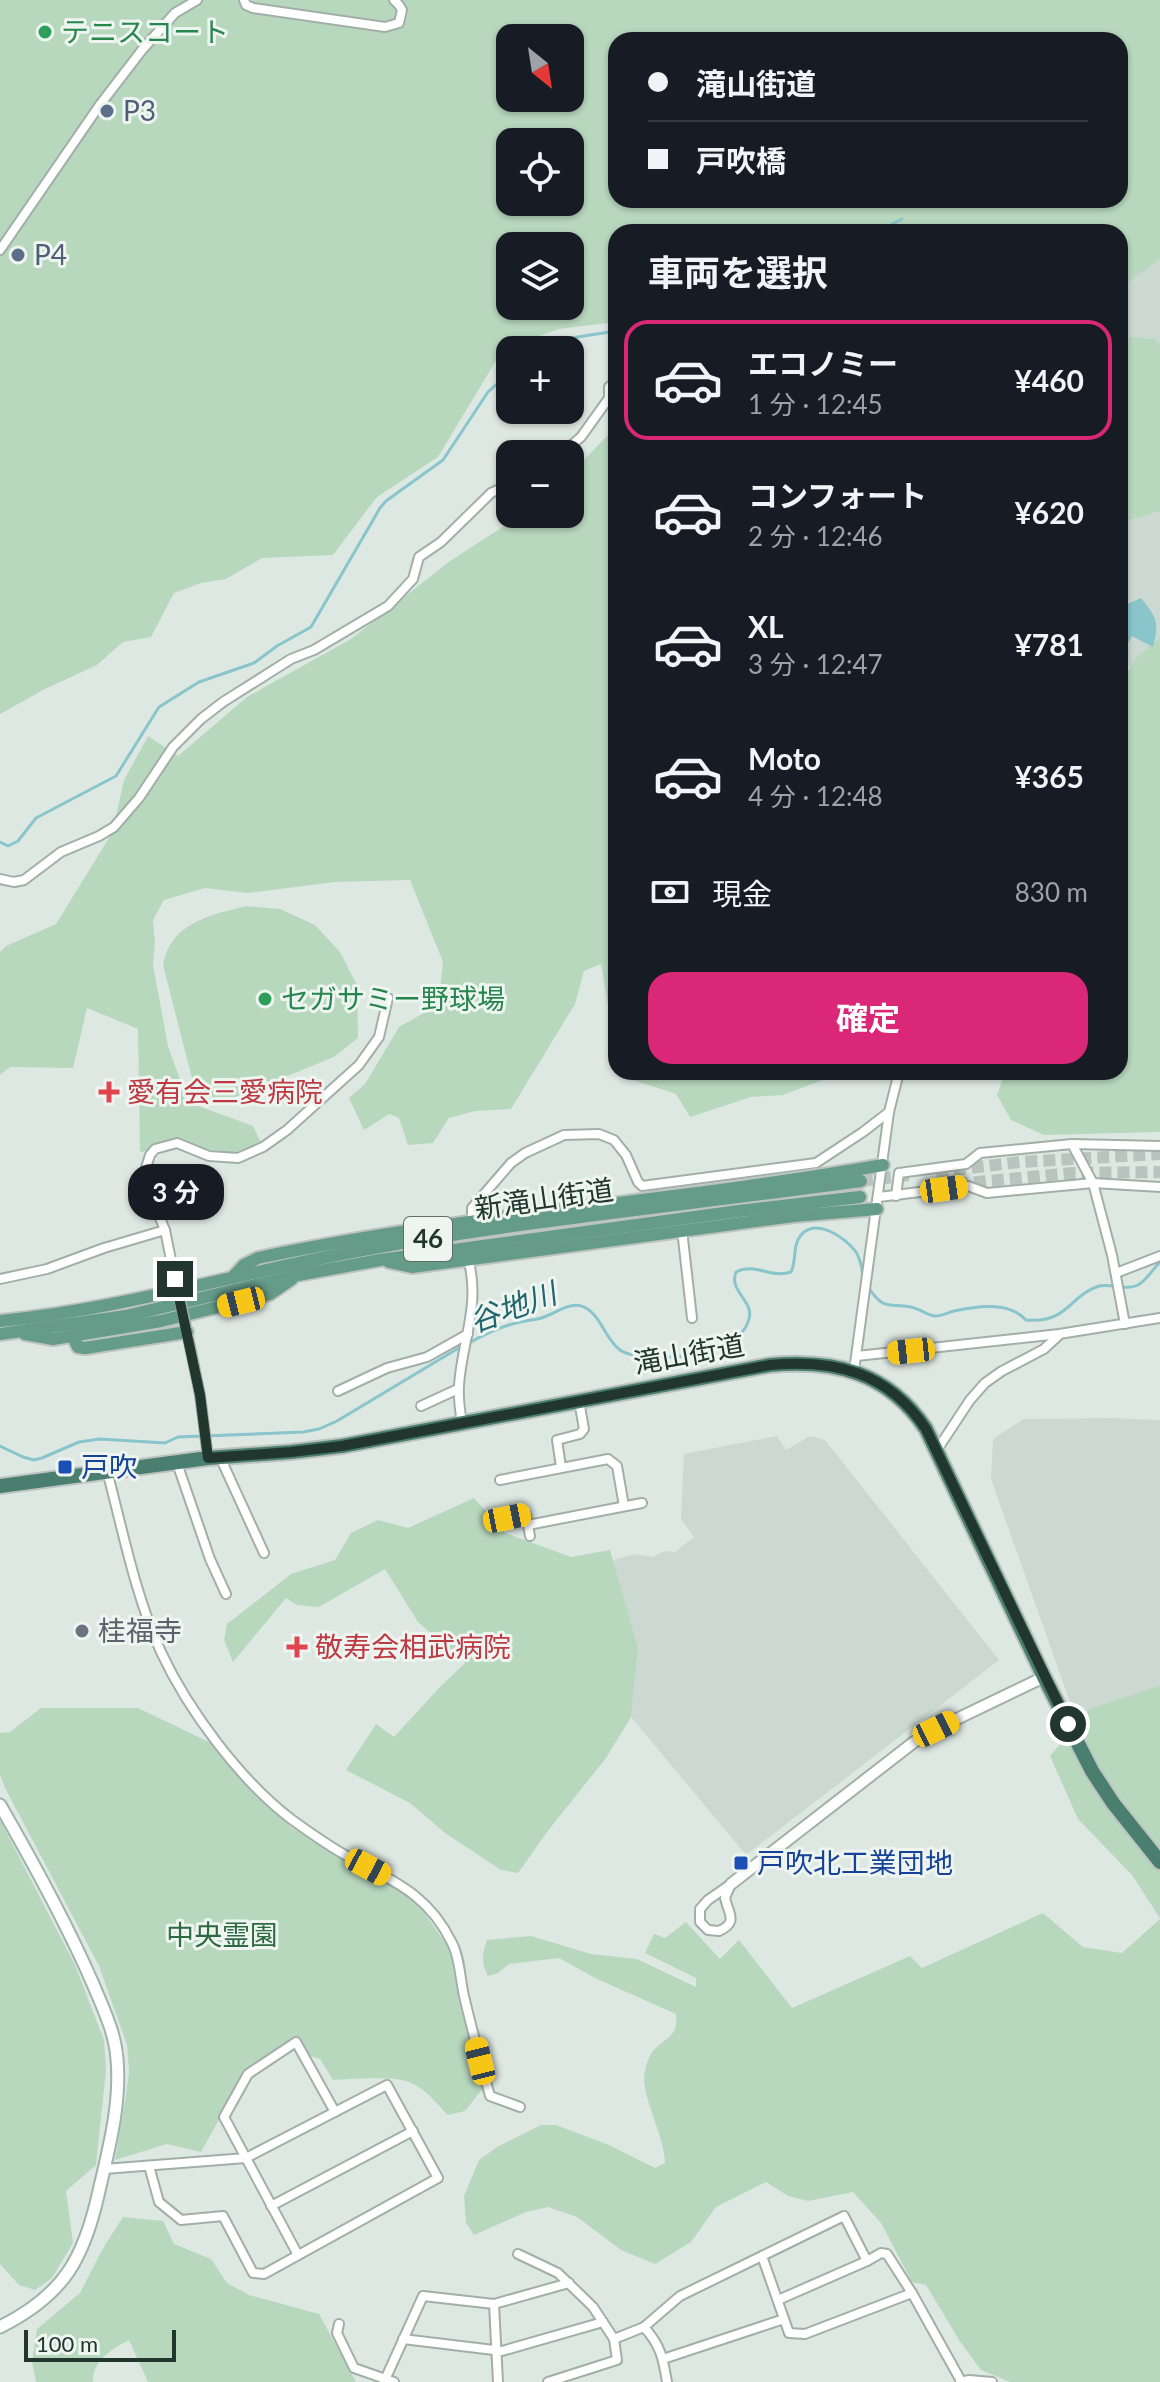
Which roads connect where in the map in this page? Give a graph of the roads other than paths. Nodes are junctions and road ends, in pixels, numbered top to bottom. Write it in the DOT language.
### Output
graph roads {
  1 [pos="197,0"];
  2 [pos="244,0"];
  3 [pos="394,0"];
  4 [pos="0,250"];
  5 [pos="608,399"];
  6 [pos="577,440"];
  7 [pos="496,491"];
  8 [pos="0,879"];
  9 [pos="388,998"];
  10 [pos="897,1080"];
  11 [pos="889,1112"];
  12 [pos="1072,1144"];
  13 [pos="1160,1146"];
  14 [pos="883,1165"];
  15 [pos="861,1181"];
  16 [pos="1093,1183"];
  17 [pos="1160,1187"];
  18 [pos="643,1192"];
  19 [pos="896,1196"];
  20 [pos="860,1197"];
  21 [pos="878,1203"];
  22 [pos="472,1221"];
  23 [pos="165,1230"];
  24 [pos="682,1230"];
  25 [pos="1160,1256"];
  26 [pos="468,1259"];
  27 [pos="380,1260"];
  28 [pos="1116,1273"];
  29 [pos="298,1275"];
  30 [pos="0,1279"];
  31 [pos="229,1280"];
  32 [pos="692,1318"];
  33 [pos="1160,1318"];
  34 [pos="0,1321"];
  35 [pos="1125,1324"];
  36 [pos="186,1329"];
  37 [pos="20,1332"];
  38 [pos="0,1334"];
  39 [pos="1059,1334"];
  40 [pos="467,1336"];
  41 [pos="73,1337"];
  42 [pos="855,1364"];
  43 [pos="458,1389"];
  44 [pos="338,1391"];
  45 [pos="579,1401"];
  46 [pos="421,1406"];
  47 [pos="462,1423"];
  48 [pos="937,1450"];
  49 [pos="212,1454"];
  50 [pos="177,1463"];
  51 [pos="561,1467"];
  52 [pos="107,1471"];
  53 [pos="500,1480"];
  54 [pos="0,1486"];
  55 [pos="642,1503"];
  56 [pos="624,1506"];
  57 [pos="507,1518"];
  58 [pos="528,1525"];
  59 [pos="530,1536"];
  60 [pos="264,1553"];
  61 [pos="226,1594"];
  62 [pos="1044,1677"];
  63 [pos="0,1805"];
  64 [pos="1160,1862"];
  65 [pos="731,1884"];
  66 [pos="520,2107"];
  67 [pos="335,2112"];
  68 [pos="413,2131"];
  69 [pos="246,2158"];
  70 [pos="149,2166"];
  71 [pos="104,2169"];
  72 [pos="271,2206"];
  73 [pos="518,2254"];
  74 [pos="298,2255"];
  75 [pos="762,2256"];
  76 [pos="867,2261"];
  77 [pos="569,2283"];
  78 [pos="912,2293"];
  79 [pos="778,2300"];
  80 [pos="494,2304"];
  81 [pos="784,2319"];
  82 [pos="603,2322"];
  83 [pos="339,2324"];
  84 [pos="0,2327"];
  85 [pos="644,2327"];
  86 [pos="403,2339"];
  87 [pos="614,2339"];
  88 [pos="497,2351"];
  89 [pos="663,2359"];
  90 [pos="384,2381"];
  91 [pos="394,2382"];
  92 [pos="498,2382"];
  93 [pos="548,2382"];
  94 [pos="667,2382"];
  95 [pos="960,2382"];
  96 [pos="992,2382"];
  1 -- 4 [label="street"];
  2 -- 3 [label="street"];
  5 -- 6 [label="street"];
  7 -- 8 [label="street"];
  9 -- 23 [label="street"];
  10 -- 11 [label="street"];
  11 -- 14 [label="street"];
  11 -- 18 [label="street"];
  12 -- 13 [label="street"];
  12 -- 16 [label="street"];
  12 -- 19 [label="street"];
  14 -- 18 [label="main road, 46"];
  14 -- 21 [label="street"];
  15 -- 31 [label="main road, 新滝山街道 / 46"];
  16 -- 17 [label="street"];
  16 -- 19 [label="street"];
  16 -- 28 [label="street"];
  18 -- 22 [label="main road, 46"];
  18 -- 22 [label="street"];
  19 -- 21 [label="street"];
  20 -- 27 [label="main road, 新滝山街道 / 46"];
  21 -- 24 [label="main road, 46"];
  21 -- 42 [label="street"];
  22 -- 31 [label="main road, 46"];
  23 -- 30 [label="street"];
  23 -- 36 [label="street, bridge"];
  24 -- 26 [label="main road, 46"];
  24 -- 32 [label="street"];
  25 -- 28 [label="street"];
  26 -- 27 [label="main road, 46"];
  26 -- 40 [label="street"];
  27 -- 29 [label="main road, 新滝山街道 / 46"];
  28 -- 35 [label="street"];
  29 -- 37 [label="main road, 新滝山街道 / 46"];
  29 -- 41 [label="main road, 46"];
  31 -- 34 [label="main road, 新滝山街道 / 46"];
  33 -- 35 [label="street"];
  35 -- 39 [label="street"];
  36 -- 41 [label="main road, 46"];
  36 -- 49 [label="street"];
  37 -- 38 [label="main road, 新滝山街道 / 46"];
  37 -- 41 [label="main road, 46"];
  39 -- 42 [label="street"];
  39 -- 48 [label="street"];
  40 -- 43 [label="street"];
  40 -- 44 [label="street"];
  42 -- 45 [label="highway, 滝山街道"];
  42 -- 48 [label="highway, 滝山街道"];
  43 -- 46 [label="street"];
  43 -- 47 [label="street"];
  45 -- 47 [label="highway, 滝山街道"];
  45 -- 51 [label="street"];
  47 -- 49 [label="highway, 滝山街道"];
  48 -- 62 [label="highway, 滝山街道"];
  49 -- 50 [label="highway, 滝山街道"];
  49 -- 60 [label="street"];
  50 -- 52 [label="highway, 滝山街道"];
  50 -- 61 [label="street"];
  51 -- 53 [label="street"];
  51 -- 56 [label="street"];
  52 -- 54 [label="highway, 滝山街道"];
  52 -- 66 [label="street"];
  55 -- 56 [label="street"];
  56 -- 58 [label="street"];
  57 -- 58 [label="street"];
  58 -- 59 [label="street"];
  62 -- 64 [label="highway, 滝山街道"];
  62 -- 65 [label="street"];
  63 -- 71 [label="main road"];
  65 -- 65 [label="street"];
  67 -- 68 [label="street"];
  67 -- 69 [label="street"];
  67 -- 69 [label="street"];
  68 -- 72 [label="street"];
  68 -- 74 [label="street"];
  69 -- 70 [label="street"];
  69 -- 72 [label="street"];
  70 -- 71 [label="street"];
  70 -- 74 [label="street"];
  71 -- 84 [label="main road"];
  72 -- 74 [label="street"];
  73 -- 77 [label="street"];
  75 -- 76 [label="street"];
  75 -- 79 [label="street"];
  75 -- 85 [label="street"];
  76 -- 78 [label="street"];
  76 -- 79 [label="street"];
  77 -- 80 [label="street"];
  77 -- 82 [label="street"];
  78 -- 81 [label="street"];
  78 -- 95 [label="street"];
  79 -- 81 [label="street"];
  80 -- 86 [label="street"];
  80 -- 88 [label="street"];
  81 -- 89 [label="street"];
  82 -- 87 [label="street"];
  82 -- 88 [label="street"];
  83 -- 90 [label="street"];
  85 -- 87 [label="street"];
  85 -- 89 [label="street"];
  86 -- 88 [label="street"];
  86 -- 90 [label="street"];
  87 -- 93 [label="street"];
  88 -- 92 [label="street"];
  89 -- 94 [label="street"];
  90 -- 91 [label="street"];
  95 -- 96 [label="street"];
}
